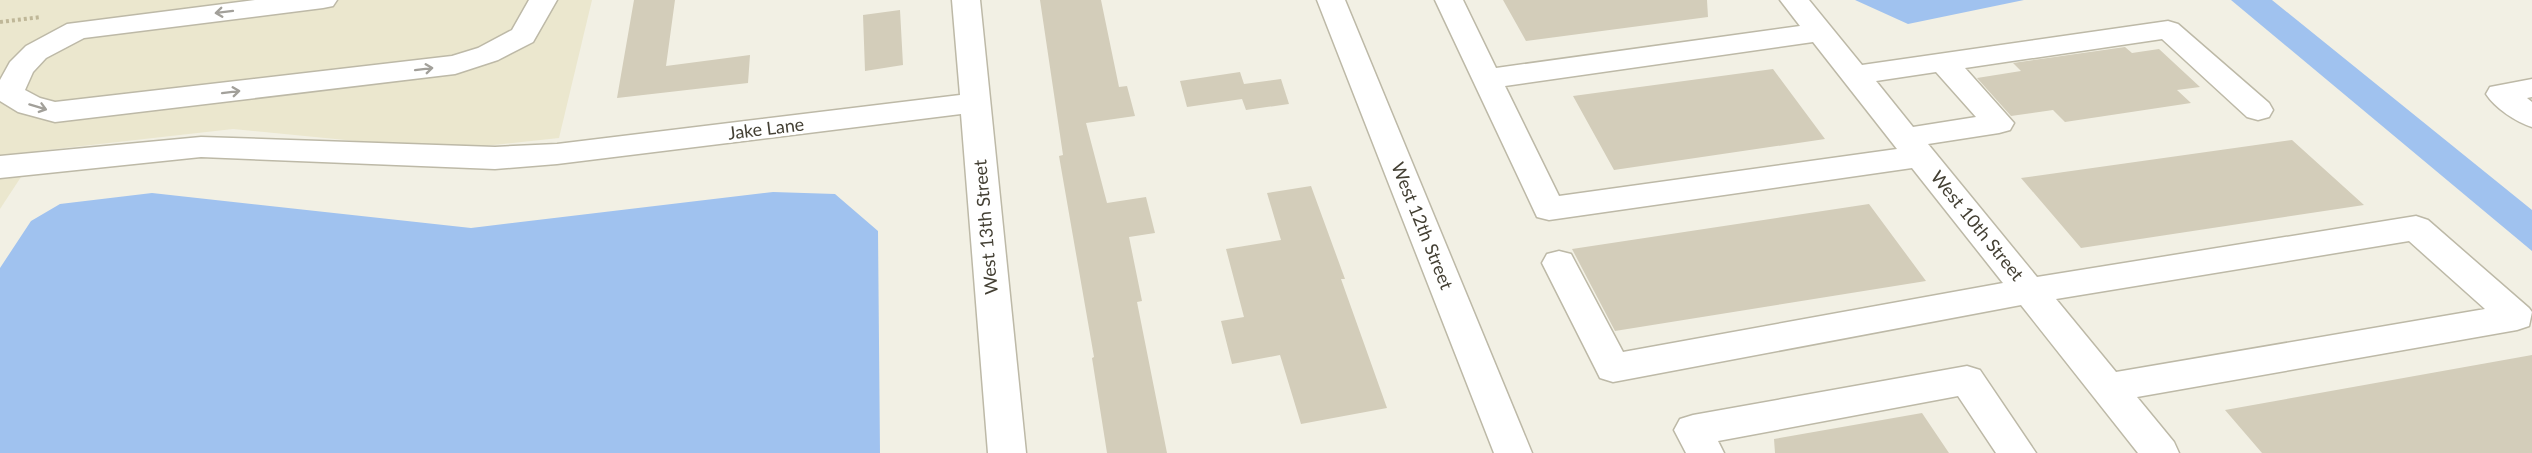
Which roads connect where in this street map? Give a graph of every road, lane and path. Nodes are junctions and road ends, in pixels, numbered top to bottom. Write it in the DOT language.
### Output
graph roads {
  1 [pos="323,0"];
  2 [pos="543,0"];
  3 [pos="966,0"];
  4 [pos="1331,0"];
  5 [pos="1449,0"];
  6 [pos="1794,0"];
  7 [pos="1820,32"];
  8 [pos="1943,62"];
  9 [pos="1854,75"];
  10 [pos="1488,79"];
  11 [pos="2532,88"];
  12 [pos="975,103"];
  13 [pos="2258,110"];
  14 [pos="2532,117"];
  15 [pos="1912,147"];
  16 [pos="0,167"];
  17 [pos="1559,263"];
  18 [pos="2029,291"];
  19 [pos="2524,324"];
  20 [pos="2108,388"];
  21 [pos="1007,453"];
  22 [pos="1513,453"];
  23 [pos="1705,453"];
  24 [pos="2017,453"];
  25 [pos="2160,453"];
  1 -- 2 [label="street, one-way"];
  3 -- 12 [label="street, West 13th Street"];
  4 -- 22 [label="street, West 12th Street"];
  5 -- 10 [label="street"];
  6 -- 7 [label="street, West 10th Street"];
  7 -- 9 [label="street, West 10th Street"];
  7 -- 10 [label="street"];
  8 -- 9 [label="street"];
  8 -- 13 [label="street"];
  8 -- 15 [label="street"];
  9 -- 15 [label="street, West 10th Street"];
  10 -- 15 [label="street"];
  11 -- 14 [label="street"];
  12 -- 16 [label="street, Jake Lane"];
  12 -- 21 [label="street, West 13th Street"];
  15 -- 18 [label="street, West 10th Street"];
  17 -- 18 [label="street"];
  18 -- 19 [label="street"];
  18 -- 20 [label="street, West 10th Street"];
  19 -- 20 [label="street"];
  20 -- 25 [label="street, West 10th Street"];
  23 -- 24 [label="street"];
}
